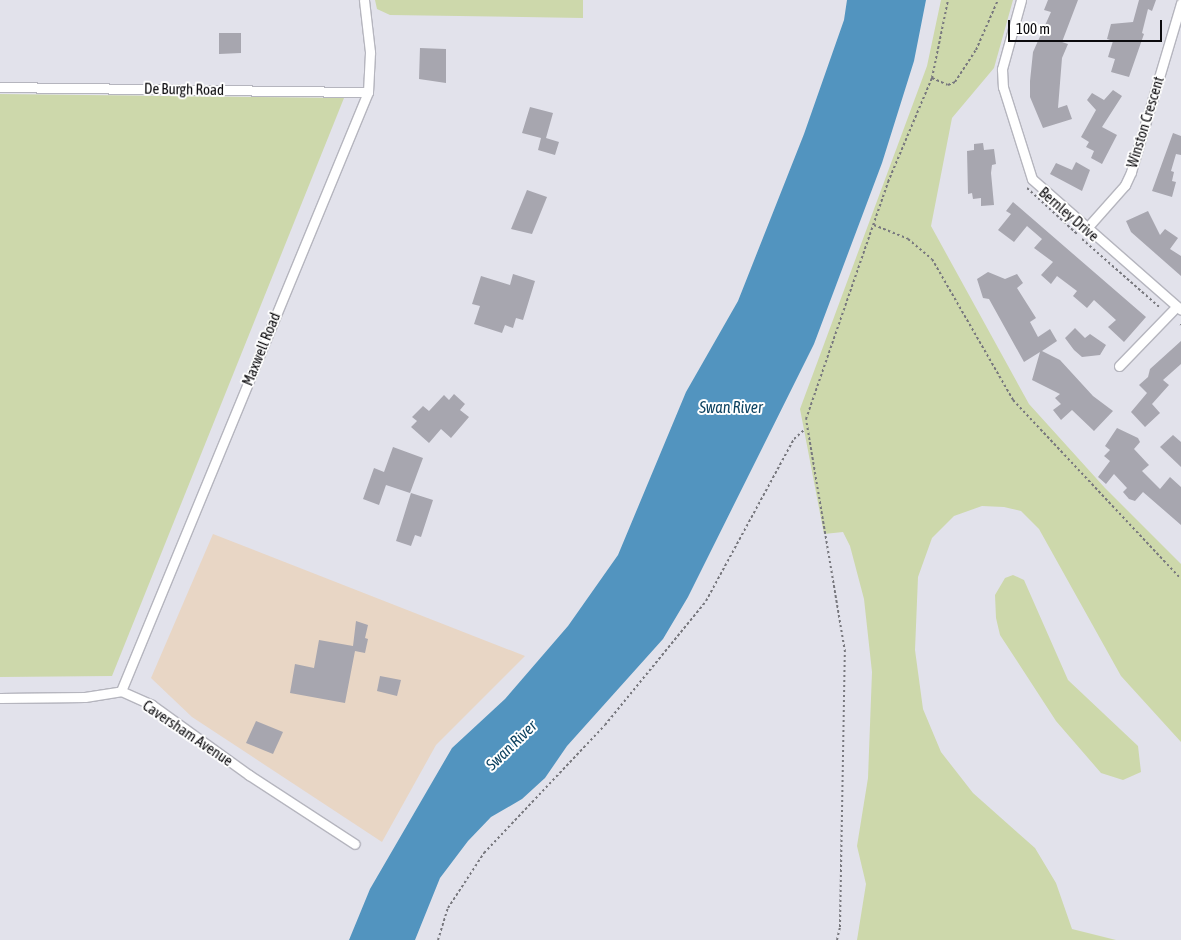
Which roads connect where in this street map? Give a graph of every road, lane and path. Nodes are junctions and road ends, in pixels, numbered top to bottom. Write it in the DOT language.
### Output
graph roads {
  1 [pos="364,0"];
  2 [pos="948,0"];
  3 [pos="998,0"];
  4 [pos="1021,0"];
  5 [pos="1181,2"];
  6 [pos="932,78"];
  7 [pos="0,87"];
  8 [pos="368,92"];
  9 [pos="1025,186"];
  10 [pos="874,225"];
  11 [pos="1086,229"];
  12 [pos="1159,306"];
  13 [pos="1179,308"];
  14 [pos="1118,366"];
  15 [pos="806,428"];
  16 [pos="1181,579"];
  17 [pos="121,691"];
  18 [pos="0,698"];
  19 [pos="355,844"];
  20 [pos="438,940"];
  21 [pos="837,940"];
  1 -- 8 [label="street, Maxwell Road"];
  2 -- 6 [label="path"];
  3 -- 6 [label="path"];
  4 -- 11 [label="street, Bernley Drive"];
  5 -- 11 [label="street, Winston Crescent"];
  6 -- 10 [label="path"];
  7 -- 8 [label="street, De Burgh Road"];
  8 -- 17 [label="street, Maxwell Road"];
  9 -- 12 [label="path"];
  10 -- 15 [label="path"];
  10 -- 16 [label="path"];
  11 -- 13 [label="street, Bernley Drive"];
  13 -- 14 [label="street"];
  15 -- 20 [label="path"];
  15 -- 21 [label="path"];
  17 -- 18 [label="street"];
  17 -- 19 [label="street, Caversham Avenue"];
}
